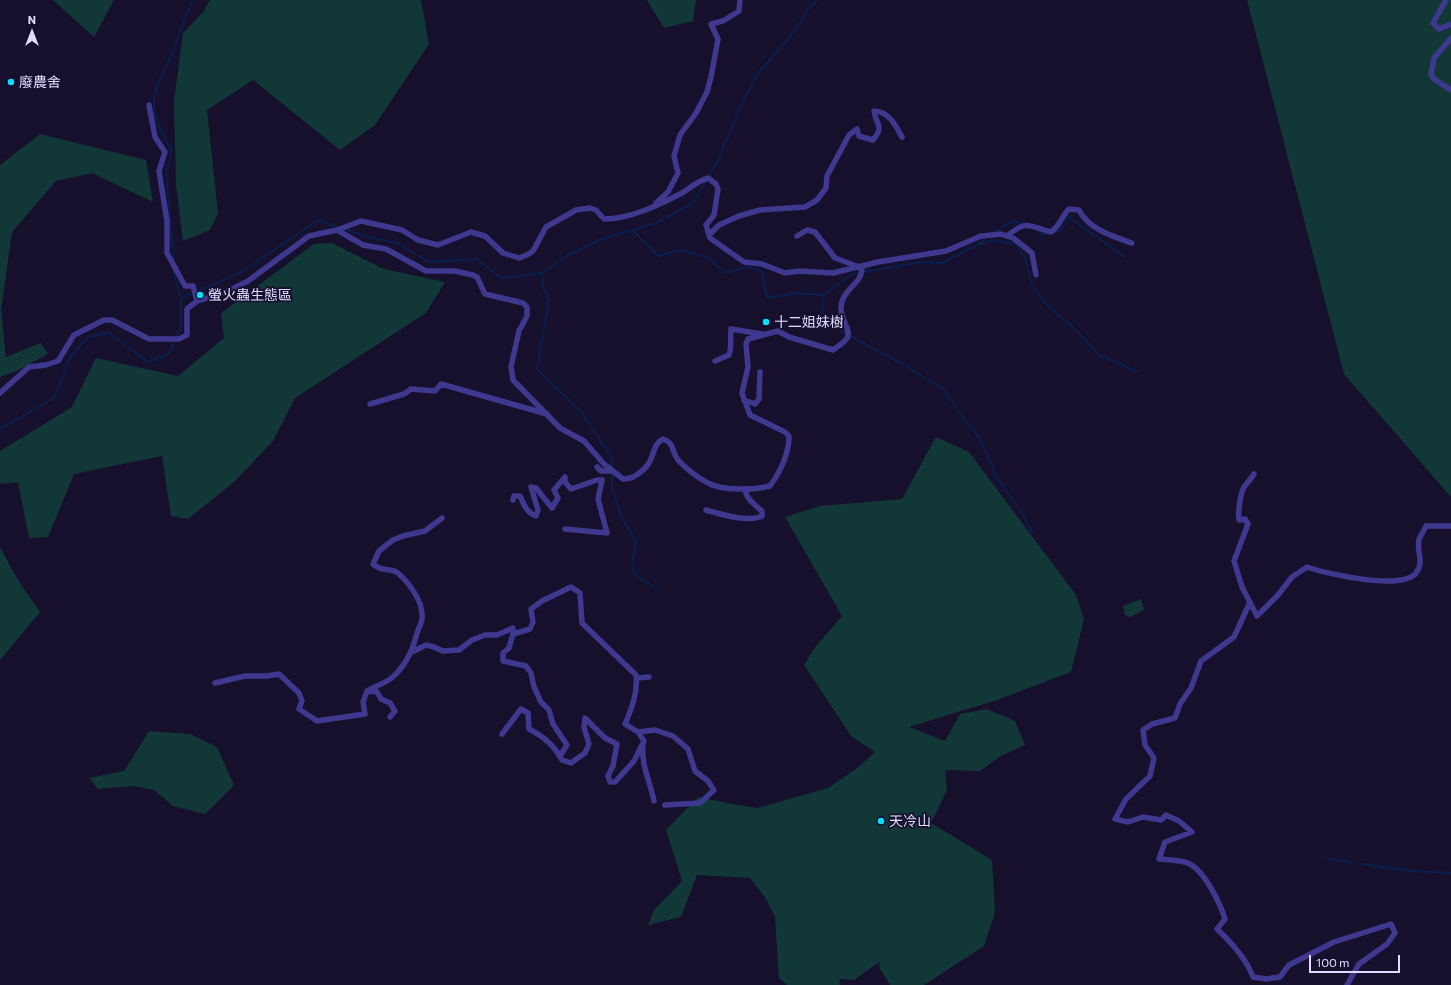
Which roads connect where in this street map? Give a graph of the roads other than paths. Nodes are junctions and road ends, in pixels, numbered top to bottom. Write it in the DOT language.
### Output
graph roads {
  1 [pos="740,0"];
  2 [pos="1446,0"];
  3 [pos="1451,24"];
  4 [pos="1451,38"];
  5 [pos="1451,90"];
  6 [pos="149,105"];
  7 [pos="902,137"];
  8 [pos="652,206"];
  9 [pos="337,230"];
  10 [pos="709,235"];
  11 [pos="797,236"];
  12 [pos="1007,236"];
  13 [pos="1132,243"];
  14 [pos="859,266"];
  15 [pos="1036,275"];
  16 [pos="197,301"];
  17 [pos="764,335"];
  18 [pos="715,361"];
  19 [pos="760,372"];
  20 [pos="0,393"];
  21 [pos="744,400"];
  22 [pos="370,404"];
  23 [pos="548,414"];
  24 [pos="597,467"];
  25 [pos="612,471"];
  26 [pos="1254,474"];
  27 [pos="602,480"];
  28 [pos="745,489"];
  29 [pos="514,500"];
  30 [pos="706,510"];
  31 [pos="442,518"];
  32 [pos="1451,526"];
  33 [pos="566,529"];
  34 [pos="1250,602"];
  35 [pos="513,634"];
  36 [pos="412,652"];
  37 [pos="649,677"];
  38 [pos="637,678"];
  39 [pos="215,683"];
  40 [pos="367,691"];
  41 [pos="390,717"];
  42 [pos="638,732"];
  43 [pos="502,734"];
  44 [pos="644,741"];
  45 [pos="560,756"];
  46 [pos="654,801"];
  47 [pos="665,806"];
  48 [pos="1347,985"];
  1 -- 8 [label="street"];
  2 -- 3 [label="street"];
  4 -- 5 [label="street"];
  6 -- 16 [label="street"];
  7 -- 10 [label="street"];
  8 -- 9 [label="street"];
  8 -- 10 [label="street"];
  9 -- 16 [label="street"];
  9 -- 23 [label="street"];
  10 -- 14 [label="street"];
  11 -- 14 [label="street"];
  12 -- 13 [label="street"];
  12 -- 14 [label="street"];
  12 -- 15 [label="street"];
  14 -- 17 [label="street"];
  16 -- 20 [label="street"];
  17 -- 18 [label="street"];
  17 -- 21 [label="street"];
  19 -- 21 [label="street"];
  21 -- 28 [label="street"];
  22 -- 23 [label="street"];
  23 -- 25 [label="street"];
  24 -- 25 [label="street"];
  25 -- 27 [label="street"];
  25 -- 28 [label="street"];
  26 -- 34 [label="street"];
  27 -- 29 [label="street"];
  27 -- 33 [label="street"];
  28 -- 30 [label="street"];
  31 -- 36 [label="street"];
  32 -- 34 [label="street"];
  34 -- 48 [label="street"];
  35 -- 36 [label="street"];
  35 -- 38 [label="street"];
  35 -- 45 [label="street"];
  36 -- 40 [label="street"];
  37 -- 38 [label="street"];
  38 -- 42 [label="street"];
  39 -- 40 [label="street"];
  40 -- 41 [label="street"];
  42 -- 44 [label="street"];
  42 -- 47 [label="street"];
  43 -- 45 [label="street"];
  44 -- 45 [label="street"];
  44 -- 46 [label="street"];
}
